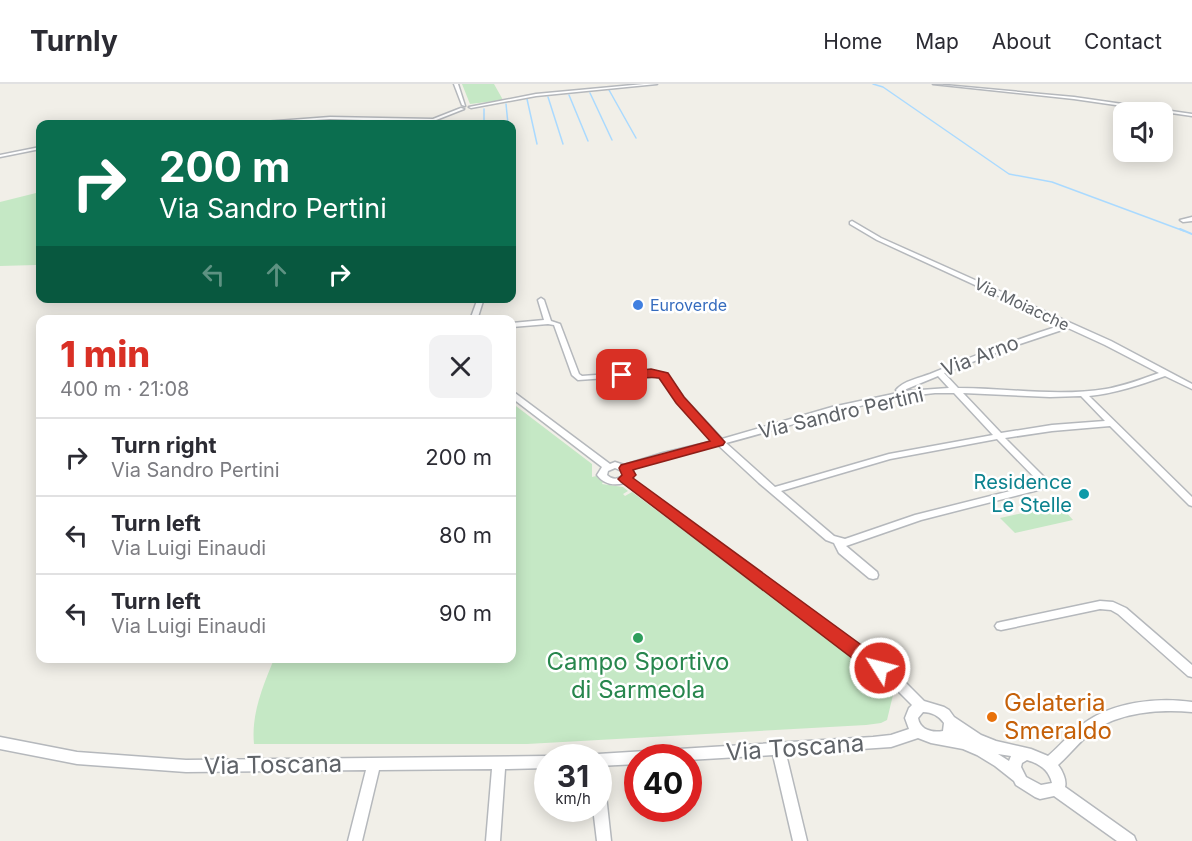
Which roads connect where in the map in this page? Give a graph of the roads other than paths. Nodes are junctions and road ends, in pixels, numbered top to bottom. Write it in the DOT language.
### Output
graph roads {
  1 [pos="456,84"];
  2 [pos="655,84"];
  3 [pos="935,84"];
  4 [pos="463,107"];
  5 [pos="1192,115"];
  6 [pos="300,120"];
  7 [pos="434,120"];
  8 [pos="36,149"];
  9 [pos="0,156"];
  10 [pos="1192,219"];
  11 [pos="1183,220"];
  12 [pos="852,224"];
  13 [pos="540,300"];
  14 [pos="548,322"];
  15 [pos="516,325"];
  16 [pos="1069,325"];
  17 [pos="1165,373"];
  18 [pos="941,375"];
  19 [pos="1192,387"];
  20 [pos="956,391"];
  21 [pos="904,394"];
  22 [pos="1083,395"];
  23 [pos="516,398"];
  24 [pos="1112,423"];
  25 [pos="999,436"];
  26 [pos="718,442"];
  27 [pos="608,467"];
  28 [pos="626,474"];
  29 [pos="774,490"];
  30 [pos="1192,503"];
  31 [pos="838,541"];
  32 [pos="873,575"];
  33 [pos="1001,626"];
  34 [pos="1192,672"];
  35 [pos="921,706"];
  36 [pos="1192,706"];
  37 [pos="950,721"];
  38 [pos="918,732"];
  39 [pos="940,739"];
  40 [pos="0,743"];
  41 [pos="778,749"];
  42 [pos="1024,755"];
  43 [pos="612,759"];
  44 [pos="534,763"];
  45 [pos="499,764"];
  46 [pos="1049,764"];
  47 [pos="374,765"];
  48 [pos="1017,776"];
  49 [pos="1056,789"];
  50 [pos="602,822"];
  51 [pos="355,841"];
  52 [pos="493,841"];
  53 [pos="604,841"];
  54 [pos="800,841"];
  55 [pos="1129,841"];
  1 -- 4 [label="street"];
  2 -- 4 [label="street"];
  3 -- 5 [label="street"];
  4 -- 7 [label="street"];
  6 -- 7 [label="street"];
  8 -- 9 [label="street"];
  10 -- 11 [label="street"];
  12 -- 16 [label="street, Via Moiacche"];
  13 -- 14 [label="street"];
  14 -- 15 [label="street"];
  14 -- 26 [label="street"];
  16 -- 17 [label="street, Via Moiacche"];
  16 -- 21 [label="street, Via Arno"];
  17 -- 19 [label="street, Via Moiacche"];
  17 -- 22 [label="street, Via Sandro Pertini"];
  18 -- 20 [label="street"];
  20 -- 21 [label="street, Via Sandro Pertini"];
  20 -- 22 [label="street, Via Sandro Pertini"];
  20 -- 25 [label="street"];
  21 -- 26 [label="street, Via Sandro Pertini"];
  22 -- 24 [label="street"];
  23 -- 27 [label="street"];
  24 -- 25 [label="street"];
  24 -- 30 [label="street"];
  25 -- 29 [label="street"];
  25 -- 31 [label="street"];
  26 -- 28 [label="street, Via Sandro Pertini"];
  26 -- 29 [label="street"];
  27 -- 28 [label="street"];
  27 -- 28 [label="street"];
  28 -- 35 [label="street"];
  29 -- 31 [label="street"];
  31 -- 32 [label="street"];
  33 -- 34 [label="street"];
  35 -- 37 [label="street"];
  35 -- 38 [label="street"];
  36 -- 46 [label="street"];
  37 -- 39 [label="street"];
  37 -- 42 [label="street"];
  38 -- 39 [label="street"];
  38 -- 41 [label="street, Via Toscana"];
  39 -- 48 [label="street"];
  40 -- 47 [label="street, Via Toscana"];
  41 -- 43 [label="street, Via Toscana"];
  41 -- 54 [label="street"];
  42 -- 46 [label="street"];
  42 -- 48 [label="street"];
  44 -- 45 [label="street, Via Toscana"];
  45 -- 47 [label="street, Via Toscana"];
  45 -- 52 [label="street"];
  46 -- 49 [label="street"];
  47 -- 51 [label="street"];
  48 -- 49 [label="street"];
  49 -- 55 [label="street"];
  50 -- 53 [label="street"];
}
